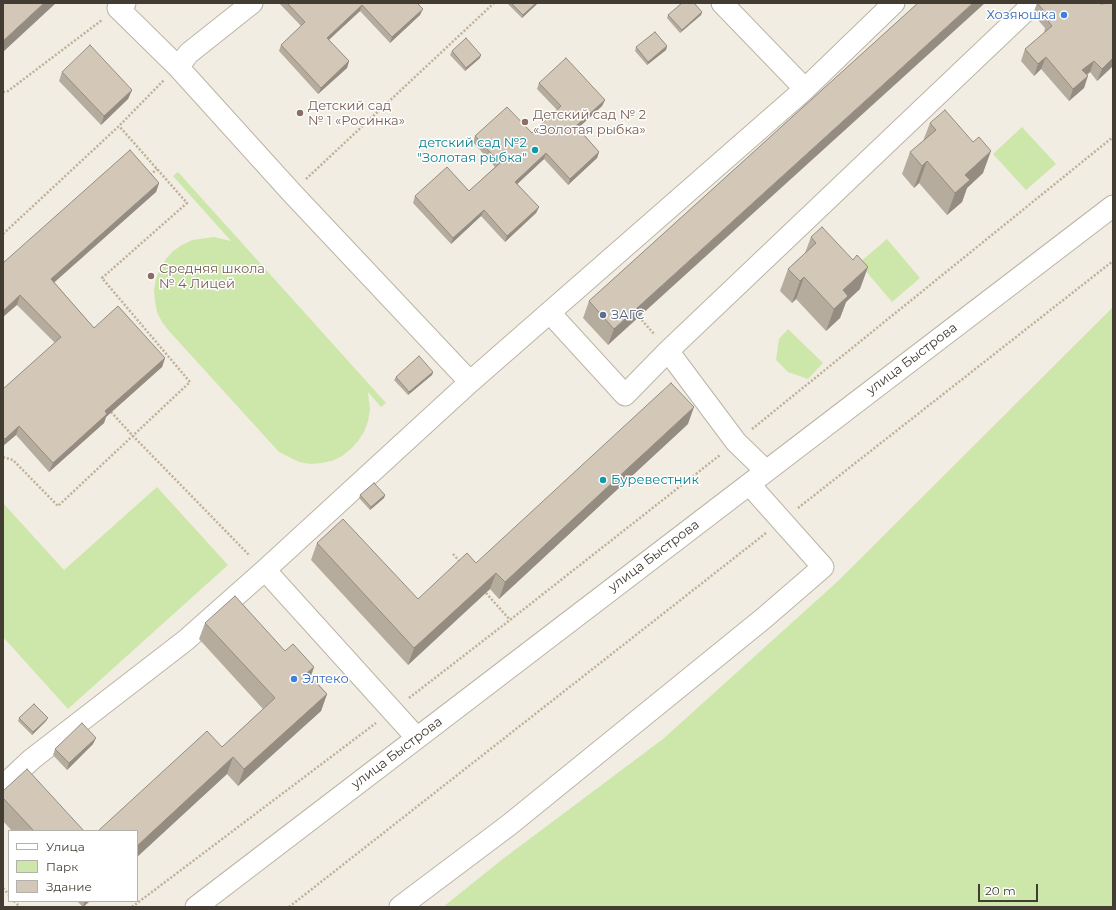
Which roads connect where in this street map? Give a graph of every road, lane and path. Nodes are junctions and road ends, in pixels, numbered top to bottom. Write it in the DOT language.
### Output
graph roads {
  1 [pos="252,3"];
  2 [pos="494,3"];
  3 [pos="722,3"];
  4 [pos="894,3"];
  5 [pos="1034,3"];
  6 [pos="122,6"];
  7 [pos="178,67"];
  8 [pos="805,89"];
  9 [pos="3,92"];
  10 [pos="119,126"];
  11 [pos="1113,137"];
  12 [pos="157,169"];
  13 [pos="149,176"];
  14 [pos="292,192"];
  15 [pos="1113,206"];
  16 [pos="3,234"];
  17 [pos="1113,261"];
  18 [pos="550,313"];
  19 [pos="639,317"];
  20 [pos="662,344"];
  21 [pos="470,382"];
  22 [pos="112,412"];
  23 [pos="132,436"];
  24 [pos="736,442"];
  25 [pos="3,457"];
  26 [pos="766,471"];
  27 [pos="750,484"];
  28 [pos="782,520"];
  29 [pos="453,554"];
  30 [pos="463,566"];
  31 [pos="265,570"];
  32 [pos="486,593"];
  33 [pos="510,620"];
  34 [pos="393,710"];
  35 [pos="417,738"];
  36 [pos="3,786"];
  37 [pos="132,907"];
  38 [pos="196,907"];
  39 [pos="289,907"];
  40 [pos="400,907"];
  1 -- 7 [label="street"];
  2 -- 14 [label="path"];
  3 -- 8 [label="street"];
  4 -- 8 [label="street"];
  5 -- 20 [label="street"];
  6 -- 7 [label="street"];
  6 -- 9 [label="path"];
  7 -- 10 [label="path"];
  7 -- 14 [label="street"];
  8 -- 18 [label="street"];
  10 -- 12 [label="path"];
  10 -- 16 [label="path"];
  11 -- 24 [label="path"];
  12 -- 13 [label="path"];
  12 -- 23 [label="path"];
  14 -- 21 [label="street"];
  15 -- 26 [label="street, улица Быстрова"];
  17 -- 28 [label="path"];
  18 -- 20 [label="street"];
  18 -- 21 [label="street"];
  19 -- 20 [label="path"];
  20 -- 24 [label="street"];
  21 -- 31 [label="street"];
  22 -- 23 [label="path"];
  23 -- 25 [label="path"];
  23 -- 31 [label="path"];
  24 -- 26 [label="street"];
  24 -- 33 [label="path"];
  26 -- 27 [label="street, улица Быстрова"];
  27 -- 28 [label="street"];
  27 -- 35 [label="street, улица Быстрова"];
  28 -- 39 [label="path"];
  28 -- 40 [label="street"];
  29 -- 30 [label="path"];
  31 -- 34 [label="street"];
  31 -- 36 [label="street"];
  32 -- 33 [label="path"];
  33 -- 34 [label="path"];
  34 -- 35 [label="street"];
  34 -- 37 [label="path"];
  35 -- 38 [label="street, улица Быстрова"];
}
